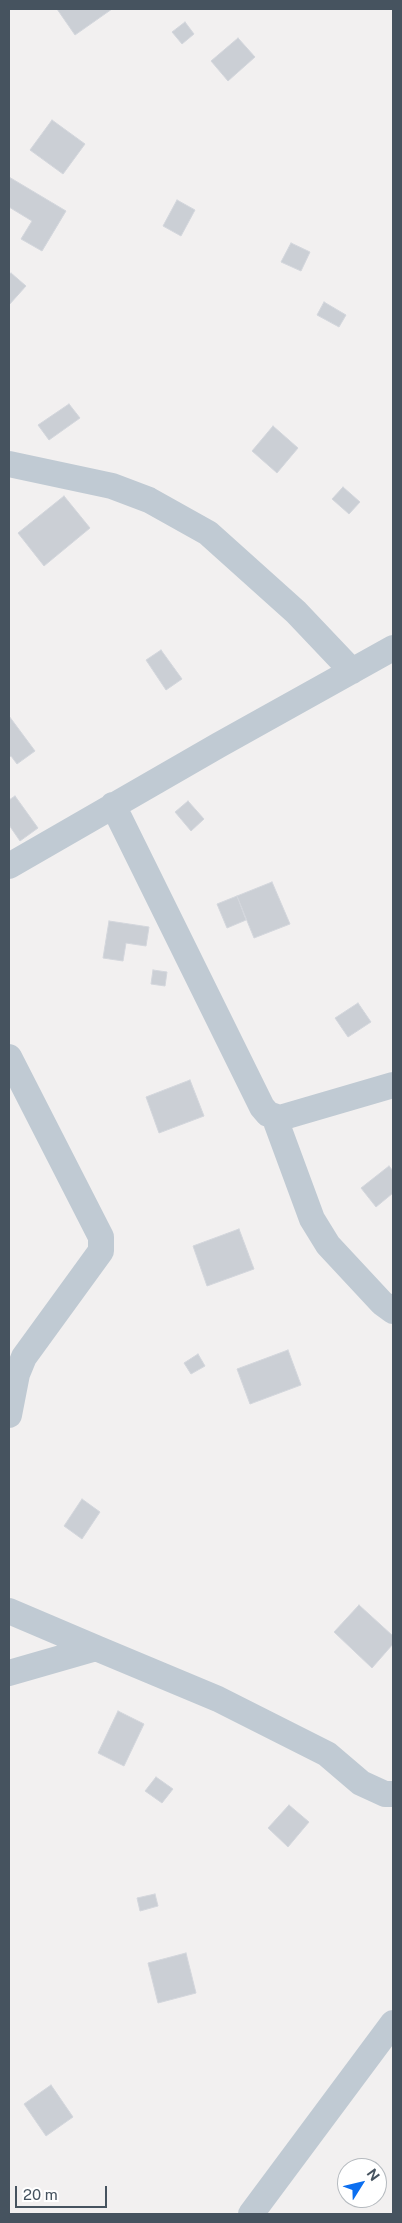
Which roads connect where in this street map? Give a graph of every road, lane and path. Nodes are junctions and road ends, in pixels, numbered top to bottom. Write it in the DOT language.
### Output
graph roads {
  1 [pos="9,464"];
  2 [pos="393,648"];
  3 [pos="352,671"];
  4 [pos="114,805"];
  5 [pos="18,861"];
  6 [pos="9,886"];
  7 [pos="9,1057"];
  8 [pos="393,1085"];
  9 [pos="274,1116"];
  10 [pos="393,1311"];
  11 [pos="9,1415"];
  12 [pos="9,1611"];
  13 [pos="96,1648"];
  14 [pos="9,1673"];
  15 [pos="393,1794"];
  16 [pos="393,2023"];
  17 [pos="251,2214"];
  1 -- 3 [label="street"];
  2 -- 3 [label="street"];
  3 -- 4 [label="street"];
  4 -- 5 [label="street"];
  4 -- 9 [label="street"];
  5 -- 6 [label="street"];
  7 -- 11 [label="street"];
  8 -- 9 [label="street"];
  9 -- 10 [label="street"];
  12 -- 13 [label="street"];
  13 -- 14 [label="street"];
  13 -- 15 [label="street"];
  16 -- 17 [label="street"];
}
